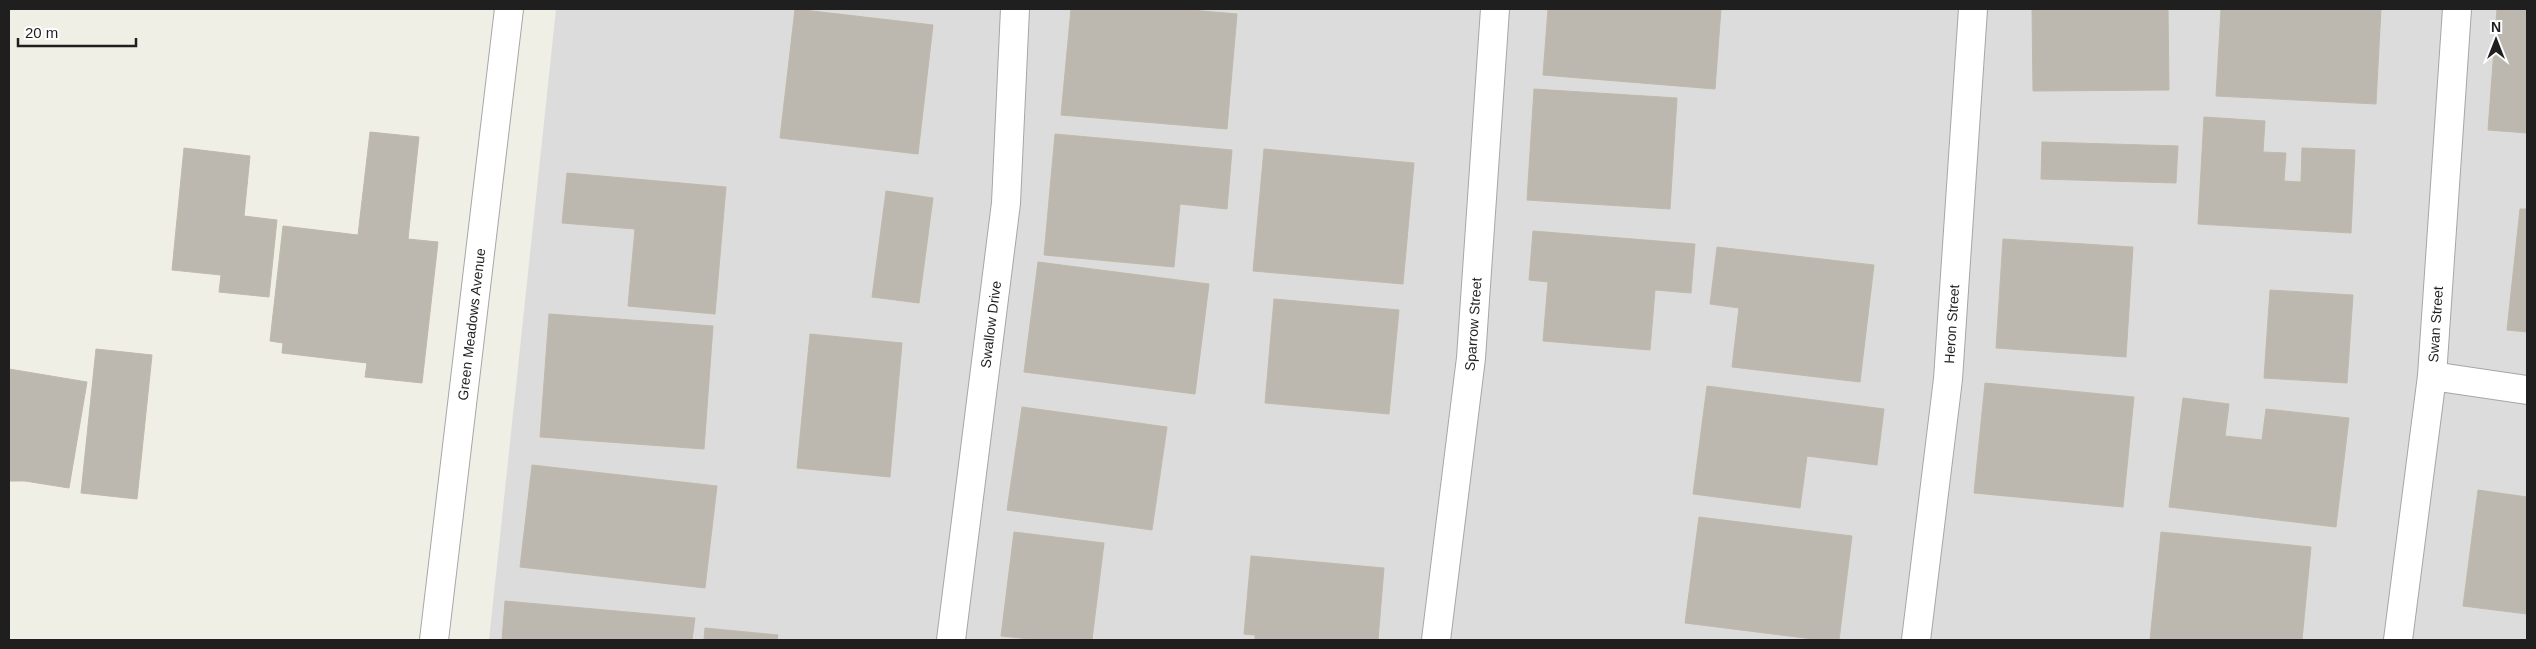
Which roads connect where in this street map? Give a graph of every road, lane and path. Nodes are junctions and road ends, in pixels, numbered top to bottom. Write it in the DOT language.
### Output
graph roads {
  1 [pos="509,9"];
  2 [pos="1016,9"];
  3 [pos="1495,9"];
  4 [pos="1973,9"];
  5 [pos="2457,9"];
  6 [pos="2432,376"];
  7 [pos="2527,390"];
  8 [pos="434,640"];
  9 [pos="951,640"];
  10 [pos="1436,640"];
  11 [pos="1916,640"];
  12 [pos="2398,640"];
  1 -- 8 [label="street, Green Meadows Avenue"];
  2 -- 9 [label="street, Swallow Drive"];
  3 -- 10 [label="street, Sparrow Street"];
  4 -- 11 [label="street, Heron Street"];
  5 -- 6 [label="street, Swan Street"];
  6 -- 7 [label="street"];
  6 -- 12 [label="street, Swan Street"];
}
